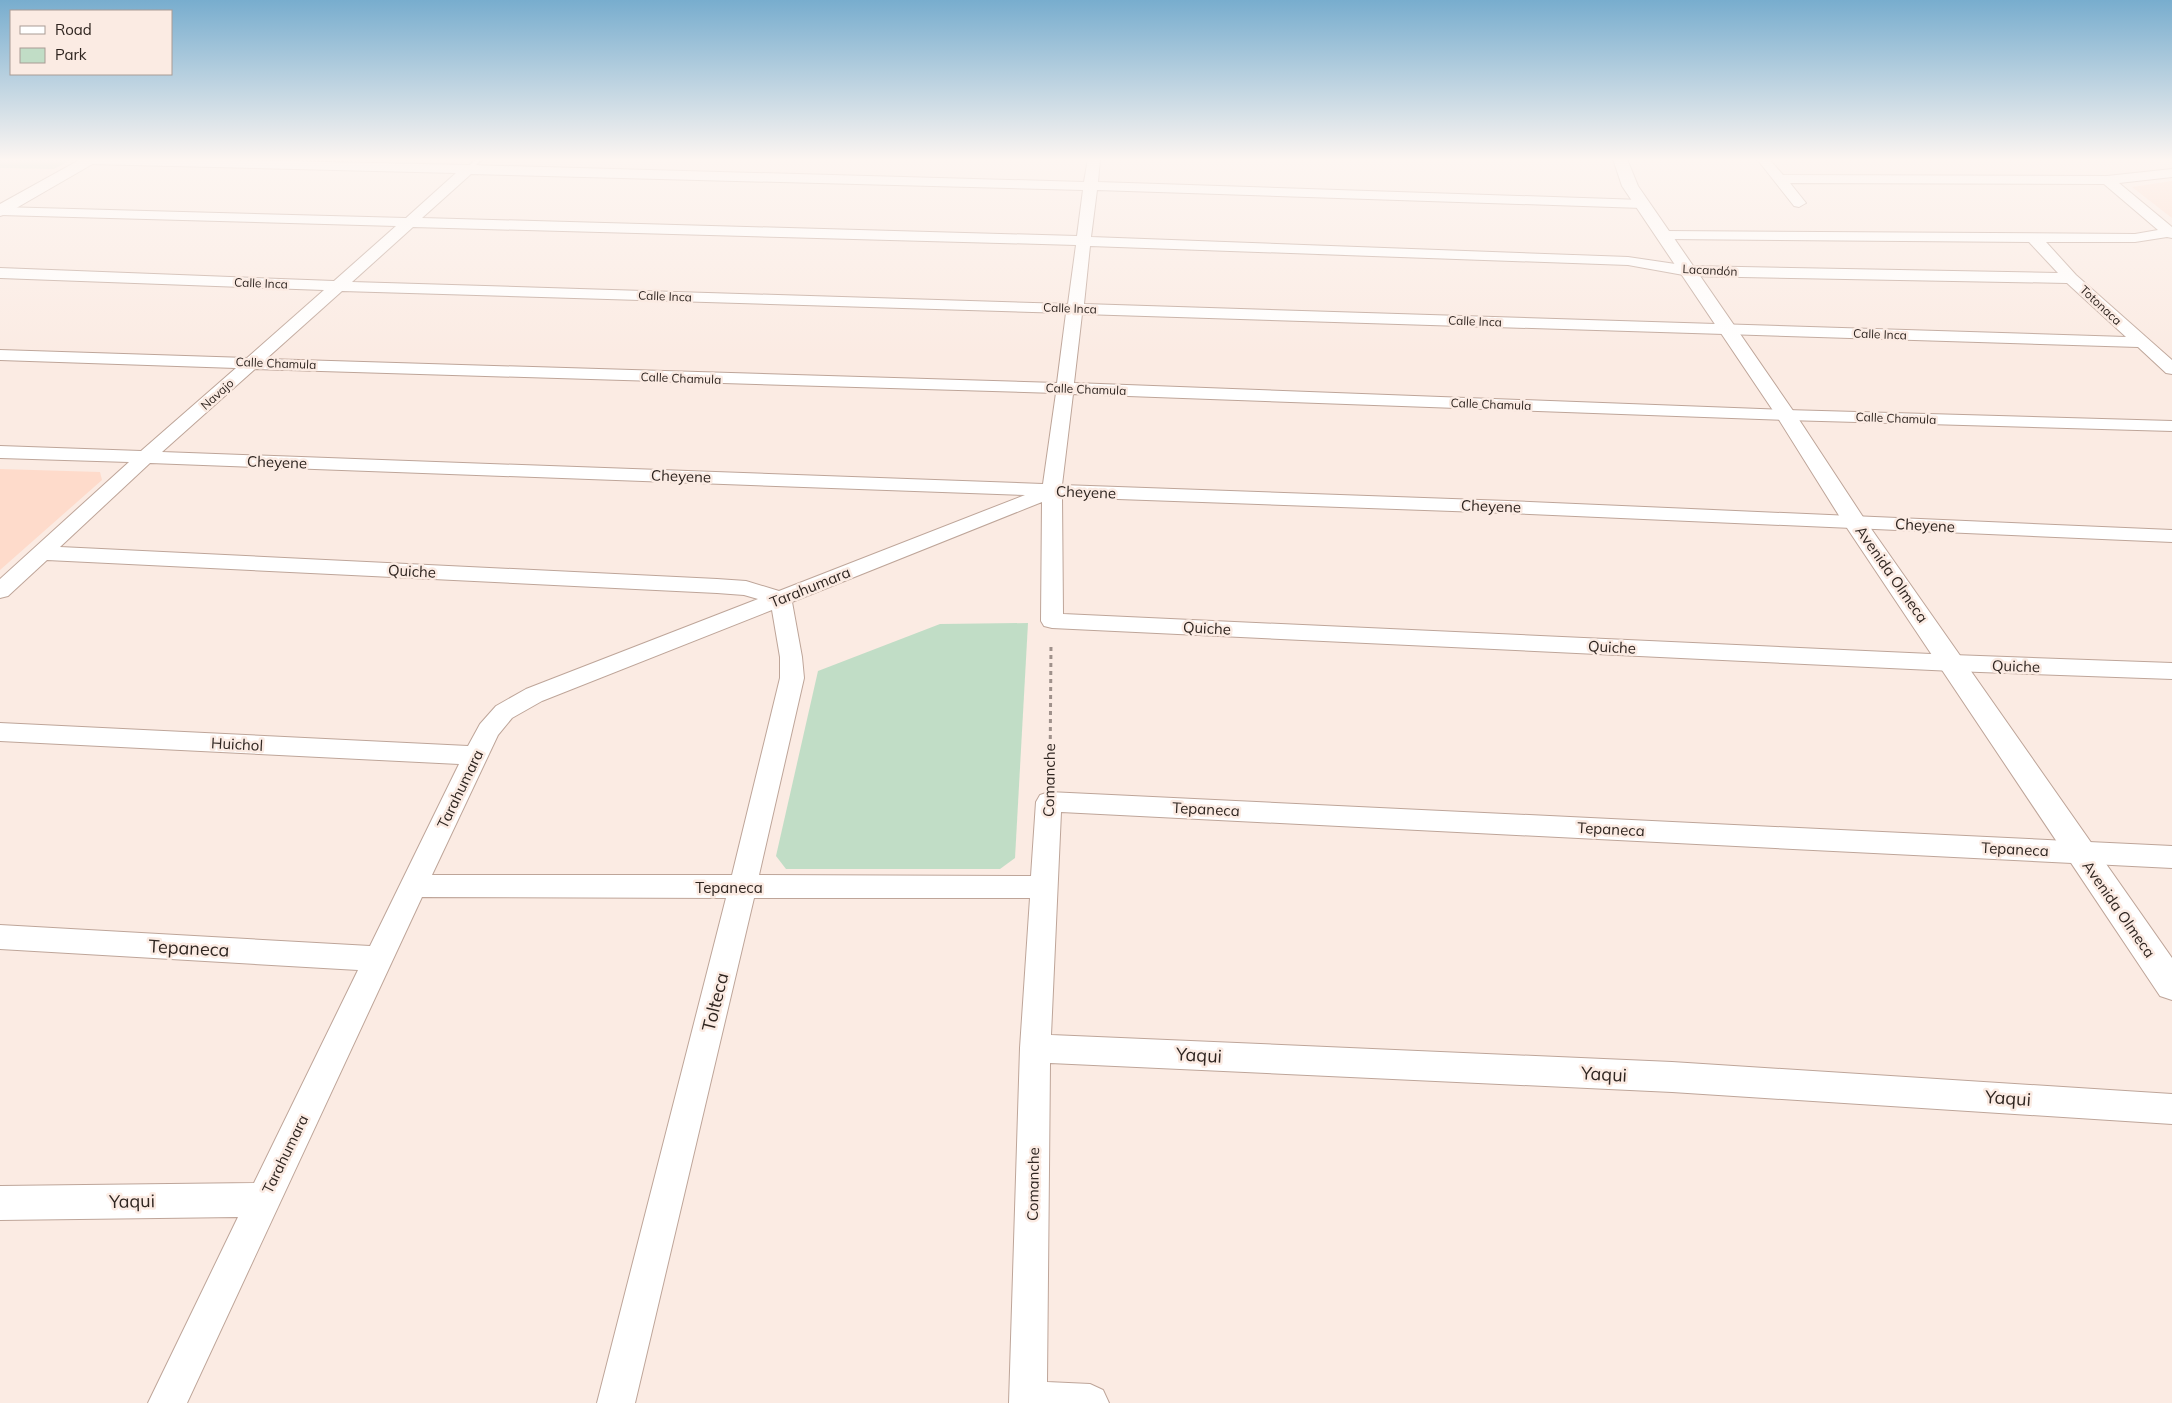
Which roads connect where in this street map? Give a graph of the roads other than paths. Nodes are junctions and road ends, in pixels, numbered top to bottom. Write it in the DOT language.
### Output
graph roads {
  1 [pos="407,224"];
  2 [pos="497,224"];
  3 [pos="1085,224"];
  4 [pos="1657,224"];
  5 [pos="2162,224"];
  6 [pos="2172,233"];
  7 [pos="1665,235"];
  8 [pos="2033,237"];
  9 [pos="1082,241"];
  10 [pos="1689,271"];
  11 [pos="0,272"];
  12 [pos="2072,278"];
  13 [pos="336,286"];
  14 [pos="1074,308"];
  15 [pos="1727,330"];
  16 [pos="2140,342"];
  17 [pos="0,355"];
  18 [pos="253,362"];
  19 [pos="2172,369"];
  20 [pos="1064,388"];
  21 [pos="1786,414"];
  22 [pos="2172,426"];
  23 [pos="0,452"];
  24 [pos="146,457"];
  25 [pos="1052,491"];
  26 [pos="1855,522"];
  27 [pos="2172,536"];
  28 [pos="42,553"];
  29 [pos="0,591"];
  30 [pos="781,599"];
  31 [pos="1953,663"];
  32 [pos="2172,672"];
  33 [pos="0,732"];
  34 [pos="475,756"];
  35 [pos="1049,802"];
  36 [pos="2080,853"];
  37 [pos="2172,857"];
  38 [pos="413,886"];
  39 [pos="744,887"];
  40 [pos="1045,887"];
  41 [pos="0,937"];
  42 [pos="379,959"];
  43 [pos="2172,985"];
  44 [pos="1036,1048"];
  45 [pos="2172,1109"];
  46 [pos="264,1200"];
  47 [pos="0,1203"];
  48 [pos="1028,1401"];
  49 [pos="167,1403"];
  50 [pos="616,1403"];
  51 [pos="1090,1403"];
  1 -- 13 [label="street, Navajo"];
  2 -- 9 [label="street, Lacandón"];
  3 -- 9 [label="street"];
  4 -- 7 [label="street, Avenida Olmeca"];
  5 -- 6 [label="street"];
  6 -- 8 [label="street"];
  7 -- 8 [label="street"];
  7 -- 10 [label="street, Avenida Olmeca"];
  8 -- 12 [label="street, Totonaca"];
  9 -- 10 [label="street, Lacandón"];
  9 -- 14 [label="street"];
  10 -- 12 [label="street, Lacandón"];
  10 -- 15 [label="street, Avenida Olmeca"];
  11 -- 13 [label="street, Calle Inca"];
  12 -- 16 [label="street, Totonaca"];
  13 -- 14 [label="street, Calle Inca"];
  13 -- 18 [label="street, Navajo"];
  14 -- 15 [label="street, Calle Inca"];
  14 -- 20 [label="street"];
  15 -- 16 [label="street, Calle Inca"];
  15 -- 21 [label="street, Avenida Olmeca"];
  16 -- 19 [label="street, Totonaca"];
  17 -- 18 [label="street, Calle Chamula"];
  18 -- 20 [label="street, Calle Chamula"];
  18 -- 24 [label="street, Navajo"];
  20 -- 21 [label="street, Calle Chamula"];
  20 -- 25 [label="street"];
  21 -- 22 [label="street, Calle Chamula"];
  21 -- 26 [label="street, Avenida Olmeca"];
  23 -- 24 [label="street, Cheyene"];
  24 -- 25 [label="street, Cheyene"];
  24 -- 28 [label="street, Navajo"];
  25 -- 26 [label="street, Cheyene"];
  25 -- 30 [label="street, Tarahumara"];
  25 -- 31 [label="street, Quiche"];
  26 -- 27 [label="street, Cheyene"];
  26 -- 31 [label="street, Avenida Olmeca"];
  28 -- 29 [label="street, Navajo"];
  28 -- 30 [label="street, Quiche"];
  30 -- 34 [label="street, Tarahumara"];
  30 -- 39 [label="street, Tolteca"];
  31 -- 32 [label="street, Quiche"];
  31 -- 36 [label="street, Avenida Olmeca"];
  33 -- 34 [label="street, Huichol"];
  34 -- 38 [label="street, Tarahumara"];
  35 -- 36 [label="street, Tepaneca"];
  35 -- 40 [label="street, Comanche"];
  36 -- 37 [label="street, Tepaneca"];
  36 -- 43 [label="street, Avenida Olmeca"];
  38 -- 39 [label="street, Tepaneca"];
  38 -- 42 [label="street, Tarahumara"];
  39 -- 40 [label="street, Tepaneca"];
  39 -- 50 [label="street, Tolteca"];
  40 -- 44 [label="street, Comanche"];
  41 -- 42 [label="street, Tepaneca"];
  42 -- 46 [label="street, Tarahumara"];
  44 -- 45 [label="street, Yaqui"];
  44 -- 48 [label="street, Comanche"];
  46 -- 47 [label="street, Yaqui"];
  46 -- 49 [label="street, Tarahumara"];
  48 -- 51 [label="street"];
}
